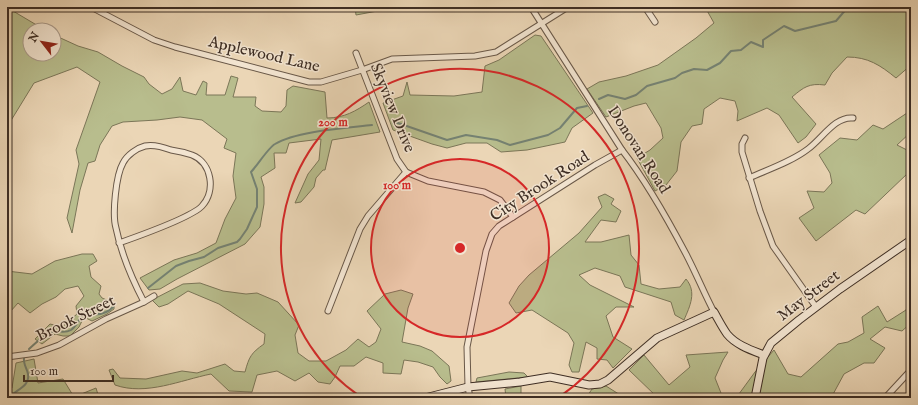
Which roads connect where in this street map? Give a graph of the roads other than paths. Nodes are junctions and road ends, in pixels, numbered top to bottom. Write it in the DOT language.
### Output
graph roads {
  1 [pos="90,7"];
  2 [pos="531,7"];
  3 [pos="568,7"];
  4 [pos="645,7"];
  5 [pos="655,22"];
  6 [pos="542,23"];
  7 [pos="356,53"];
  8 [pos="362,70"];
  9 [pos="853,118"];
  10 [pos="745,138"];
  11 [pos="622,150"];
  12 [pos="406,172"];
  13 [pos="749,178"];
  14 [pos="513,217"];
  15 [pos="911,240"];
  16 [pos="120,243"];
  17 [pos="154,296"];
  18 [pos="144,302"];
  19 [pos="816,307"];
  20 [pos="328,311"];
  21 [pos="714,312"];
  22 [pos="764,355"];
  23 [pos="7,357"];
  24 [pos="911,370"];
  25 [pos="468,387"];
  26 [pos="886,397"];
  27 [pos="425,398"];
  28 [pos="470,398"];
  29 [pos="755,398"];
  1 -- 8 [label="street, Applewood Lane"];
  2 -- 6 [label="street, Donovan Road"];
  3 -- 6 [label="street, Applewood Lane"];
  4 -- 5 [label="street"];
  6 -- 8 [label="street, Applewood Lane"];
  6 -- 11 [label="street, Donovan Road"];
  7 -- 8 [label="street, Skyview Drive"];
  8 -- 12 [label="street, Skyview Drive"];
  9 -- 13 [label="street"];
  10 -- 13 [label="street"];
  11 -- 14 [label="street, City Brook Road"];
  11 -- 21 [label="street, Donovan Road"];
  12 -- 14 [label="street, Skyview Drive"];
  12 -- 20 [label="street"];
  13 -- 19 [label="street"];
  14 -- 25 [label="street, City Brook Road"];
  15 -- 19 [label="street, May Street"];
  16 -- 16 [label="street"];
  16 -- 18 [label="street"];
  17 -- 18 [label="street, Brook Street"];
  18 -- 23 [label="street, Brook Street"];
  19 -- 22 [label="street, May Street"];
  21 -- 22 [label="street"];
  21 -- 25 [label="street"];
  22 -- 29 [label="street, May Street"];
  24 -- 26 [label="street"];
  25 -- 27 [label="street"];
  25 -- 28 [label="street, City Brook Road"];
}
